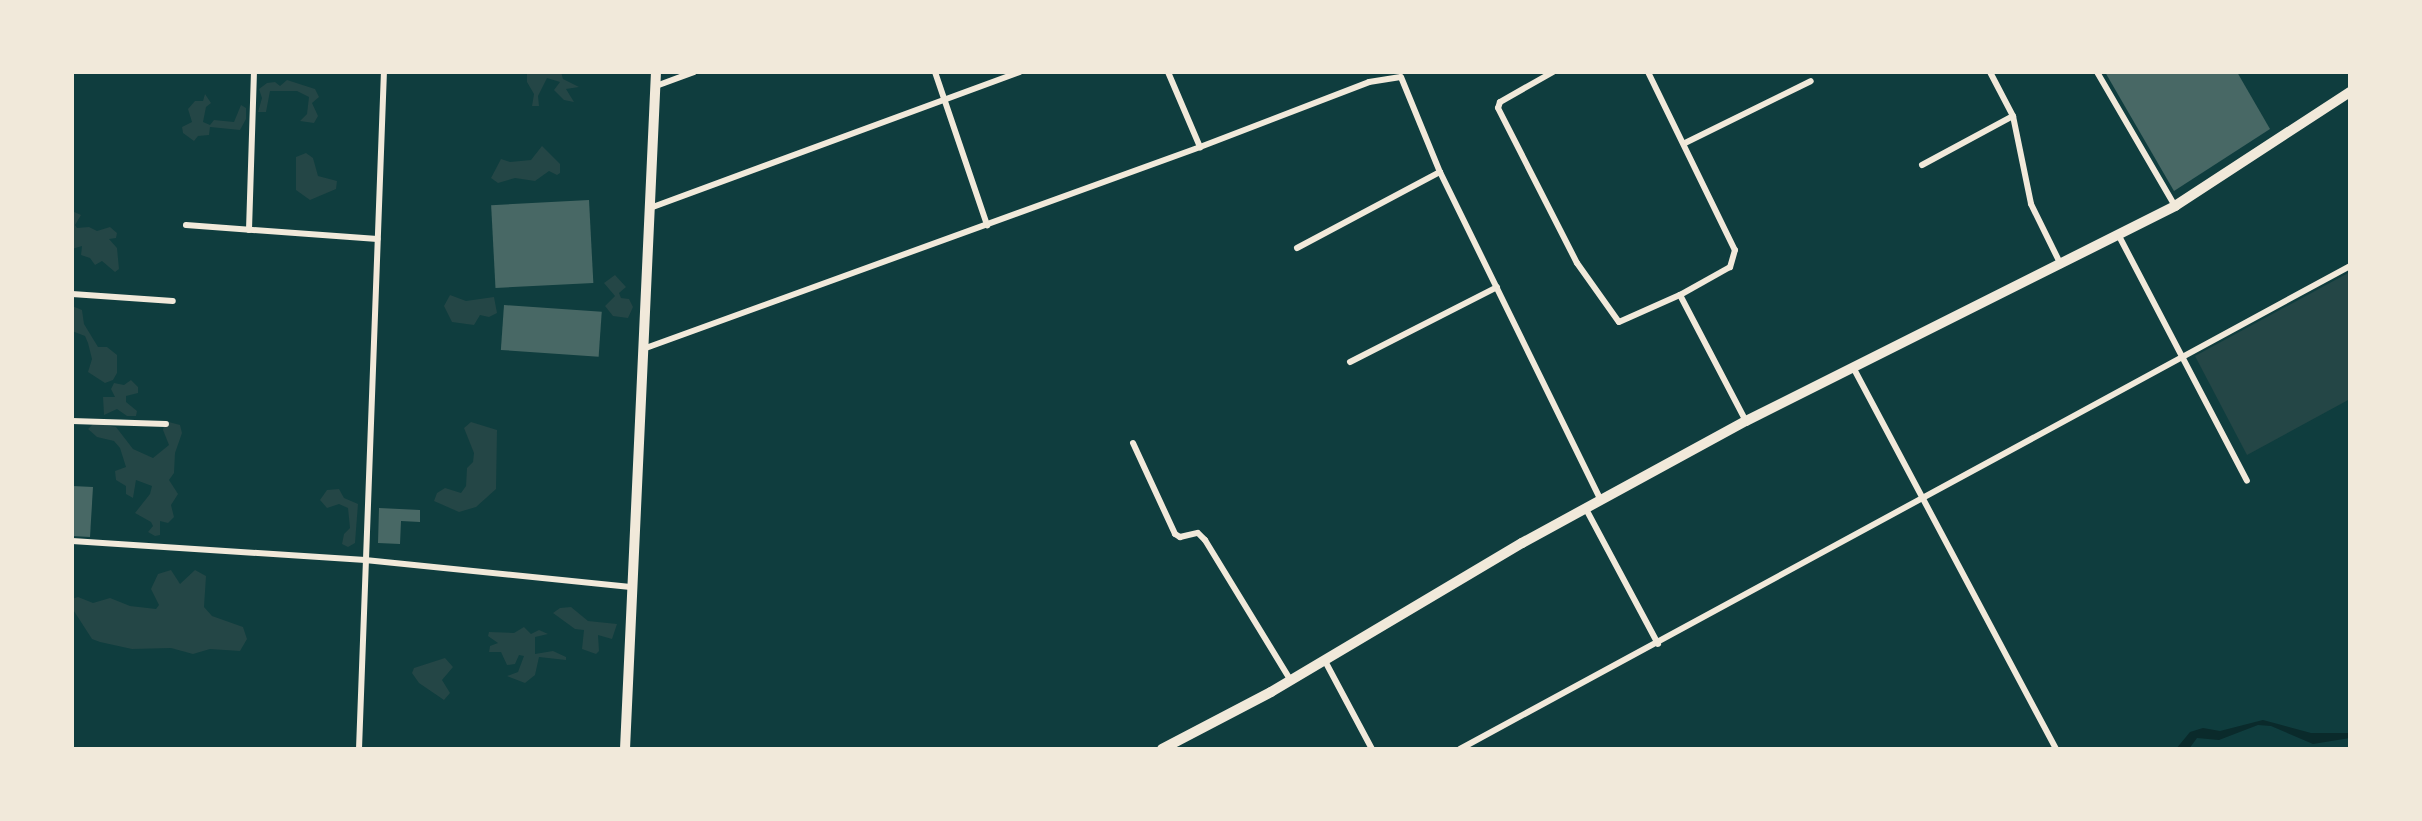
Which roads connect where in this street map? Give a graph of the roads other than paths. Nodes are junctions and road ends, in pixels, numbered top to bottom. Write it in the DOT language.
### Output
graph roads {
  1 [pos="254,72"];
  2 [pos="384,72"];
  3 [pos="656,72"];
  4 [pos="694,72"];
  5 [pos="935,72"];
  6 [pos="1020,72"];
  7 [pos="1168,72"];
  8 [pos="1553,72"];
  9 [pos="1648,72"];
  10 [pos="1990,72"];
  11 [pos="2097,72"];
  12 [pos="1811,81"];
  13 [pos="655,86"];
  14 [pos="2350,92"];
  15 [pos="944,98"];
  16 [pos="2013,116"];
  17 [pos="1685,143"];
  18 [pos="1200,147"];
  19 [pos="1922,165"];
  20 [pos="1440,172"];
  21 [pos="2175,206"];
  22 [pos="650,208"];
  23 [pos="186,225"];
  24 [pos="987,225"];
  25 [pos="249,230"];
  26 [pos="2119,236"];
  27 [pos="377,239"];
  28 [pos="1297,248"];
  29 [pos="2061,265"];
  30 [pos="2350,266"];
  31 [pos="1497,287"];
  32 [pos="72,294"];
  33 [pos="1680,295"];
  34 [pos="173,301"];
  35 [pos="643,349"];
  36 [pos="2183,357"];
  37 [pos="1350,362"];
  38 [pos="1854,369"];
  39 [pos="72,421"];
  40 [pos="1746,421"];
  41 [pos="166,424"];
  42 [pos="1133,443"];
  43 [pos="2247,481"];
  44 [pos="1921,498"];
  45 [pos="1601,501"];
  46 [pos="1586,509"];
  47 [pos="72,541"];
  48 [pos="365,560"];
  49 [pos="631,587"];
  50 [pos="1658,644"];
  51 [pos="1325,661"];
  52 [pos="1291,681"];
  53 [pos="359,749"];
  54 [pos="625,749"];
  55 [pos="1162,749"];
  56 [pos="1372,749"];
  57 [pos="1460,749"];
  58 [pos="2056,749"];
  1 -- 25 [label="street"];
  2 -- 27 [label="street"];
  3 -- 13 [label="main road"];
  4 -- 13 [label="street"];
  5 -- 15 [label="street"];
  6 -- 15 [label="street"];
  7 -- 18 [label="street"];
  8 -- 33 [label="street"];
  9 -- 17 [label="street"];
  10 -- 16 [label="street"];
  11 -- 21 [label="street"];
  12 -- 17 [label="street"];
  13 -- 22 [label="main road"];
  14 -- 21 [label="main road"];
  15 -- 22 [label="street"];
  15 -- 24 [label="street"];
  16 -- 19 [label="street"];
  16 -- 29 [label="street"];
  17 -- 33 [label="street"];
  18 -- 20 [label="street"];
  18 -- 24 [label="street"];
  20 -- 28 [label="street"];
  20 -- 31 [label="street"];
  21 -- 26 [label="main road"];
  22 -- 35 [label="main road"];
  23 -- 25 [label="street"];
  24 -- 35 [label="street"];
  25 -- 27 [label="street"];
  26 -- 29 [label="main road"];
  26 -- 36 [label="street"];
  27 -- 48 [label="street"];
  29 -- 38 [label="main road"];
  30 -- 36 [label="street"];
  31 -- 37 [label="street"];
  31 -- 45 [label="street"];
  32 -- 34 [label="street"];
  33 -- 40 [label="street"];
  35 -- 49 [label="main road"];
  36 -- 43 [label="street"];
  36 -- 44 [label="street"];
  38 -- 40 [label="main road"];
  38 -- 44 [label="street"];
  39 -- 41 [label="street"];
  40 -- 45 [label="main road"];
  42 -- 52 [label="street"];
  44 -- 50 [label="street"];
  44 -- 58 [label="street"];
  45 -- 46 [label="main road"];
  46 -- 50 [label="street"];
  46 -- 51 [label="main road"];
  47 -- 48 [label="street"];
  48 -- 49 [label="street"];
  48 -- 53 [label="street"];
  49 -- 54 [label="main road"];
  50 -- 57 [label="street"];
  51 -- 52 [label="main road"];
  51 -- 56 [label="street"];
  52 -- 55 [label="main road"];
}
